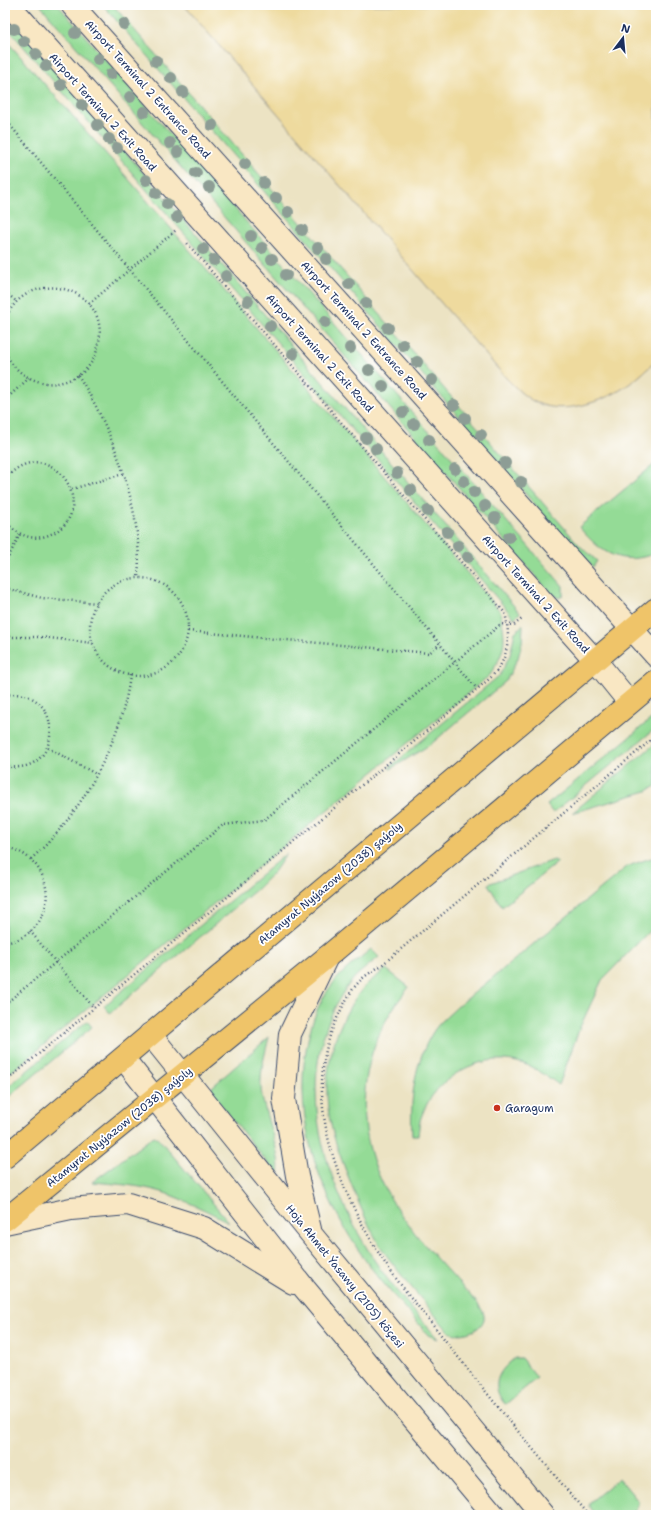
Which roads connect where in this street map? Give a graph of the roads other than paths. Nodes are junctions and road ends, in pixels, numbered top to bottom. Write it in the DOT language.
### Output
graph roads {
  1 [pos="9,5"];
  2 [pos="72,5"];
  3 [pos="656,609"];
  4 [pos="632,630"];
  5 [pos="656,656"];
  6 [pos="595,660"];
  7 [pos="656,681"];
  8 [pos="629,702"];
  9 [pos="327,957"];
  10 [pos="150,1034"];
  11 [pos="124,1059"];
  12 [pos="182,1075"];
  13 [pos="154,1098"];
  14 [pos="5,1157"];
  15 [pos="5,1220"];
  16 [pos="5,1223"];
  17 [pos="311,1234"];
  18 [pos="305,1290"];
  19 [pos="494,1515"];
  20 [pos="543,1515"];
  1 -- 6 [label="main road, Airport Terminal 2 Exit Road"];
  2 -- 4 [label="main road, Airport Terminal 2 Entrance Road"];
  3 -- 4 [label="main road, Atamyrat Nyýazow (2038) şaýoly"];
  4 -- 5 [label="main road, Airport Terminal 2 Entrance Road"];
  4 -- 6 [label="main road, Atamyrat Nyýazow (2038) şaýoly"];
  6 -- 8 [label="main road, Airport Terminal 2 Exit Road"];
  6 -- 10 [label="main road, Atamyrat Nyýazow (2038) şaýoly"];
  7 -- 8 [label="main road, Atamyrat Nyýazow (2038) şaýoly"];
  8 -- 9 [label="main road, Atamyrat Nyýazow (2038) şaýoly"];
  9 -- 12 [label="main road, Atamyrat Nyýazow (2038) şaýoly"];
  9 -- 17 [label="main road"];
  10 -- 11 [label="main road, Atamyrat Nyýazow (2038) şaýoly"];
  10 -- 12 [label="main road, Hoja Ahmet Ýasawy (2105) köçesi"];
  11 -- 13 [label="main road"];
  11 -- 14 [label="main road, Atamyrat Nyýazow (2038) şaýoly"];
  12 -- 13 [label="main road, Atamyrat Nyýazow (2038) şaýoly"];
  12 -- 17 [label="main road, Hoja Ahmet Ýasawy (2105) köçesi"];
  13 -- 15 [label="main road, Atamyrat Nyýazow (2038) şaýoly"];
  13 -- 18 [label="main road"];
  16 -- 18 [label="main road"];
  17 -- 20 [label="main road, Hoja Ahmet Ýasawy (2105) köçesi"];
  18 -- 19 [label="main road"];
}
